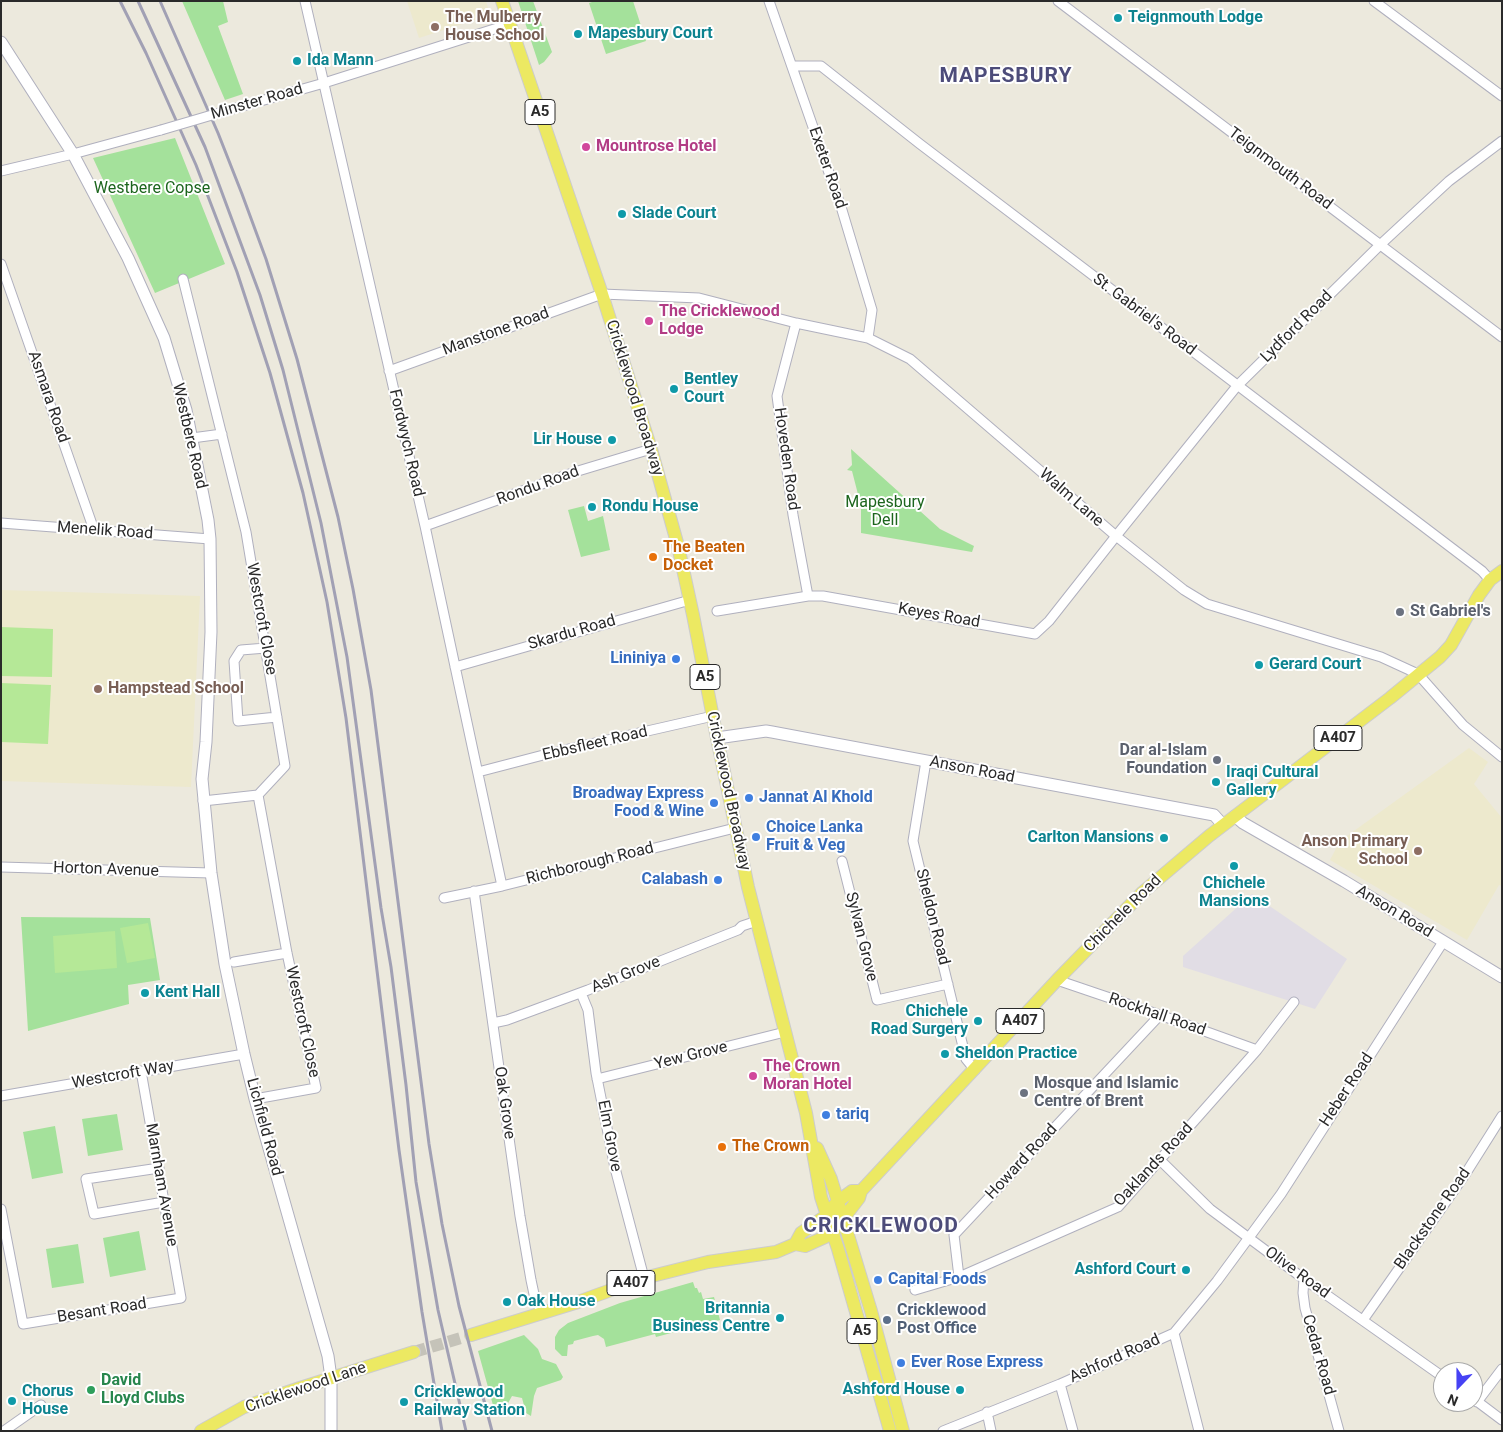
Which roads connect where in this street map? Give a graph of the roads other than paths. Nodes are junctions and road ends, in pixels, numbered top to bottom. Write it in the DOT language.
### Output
graph roads {
  1 [pos="305,1"];
  2 [pos="502,1"];
  3 [pos="768,1"];
  4 [pos="1058,1"];
  5 [pos="1374,1"];
  6 [pos="510,24"];
  7 [pos="1,42"];
  8 [pos="792,66"];
  9 [pos="324,83"];
  10 [pos="1502,96"];
  11 [pos="1502,141"];
  12 [pos="74,154"];
  13 [pos="1,170"];
  14 [pos="1381,244"];
  15 [pos="1,264"];
  16 [pos="183,278"];
  17 [pos="602,294"];
  18 [pos="796,323"];
  19 [pos="1502,337"];
  20 [pos="868,338"];
  21 [pos="389,371"];
  22 [pos="1237,386"];
  23 [pos="222,434"];
  24 [pos="192,438"];
  25 [pos="651,449"];
  26 [pos="1,523"];
  27 [pos="425,526"];
  28 [pos="94,530"];
  29 [pos="1116,536"];
  30 [pos="210,540"];
  31 [pos="1502,571"];
  32 [pos="1490,580"];
  33 [pos="808,596"];
  34 [pos="690,600"];
  35 [pos="716,611"];
  36 [pos="266,648"];
  37 [pos="455,667"];
  38 [pos="1418,674"];
  39 [pos="713,716"];
  40 [pos="277,717"];
  41 [pos="717,738"];
  42 [pos="1502,757"];
  43 [pos="926,761"];
  44 [pos="478,772"];
  45 [pos="258,795"];
  46 [pos="203,801"];
  47 [pos="1235,816"];
  48 [pos="1223,825"];
  49 [pos="735,828"];
  50 [pos="842,861"];
  51 [pos="1,867"];
  52 [pos="211,873"];
  53 [pos="502,886"];
  54 [pos="474,891"];
  55 [pos="444,898"];
  56 [pos="757,920"];
  57 [pos="1443,942"];
  58 [pos="287,954"];
  59 [pos="234,962"];
  60 [pos="1502,977"];
  61 [pos="1057,980"];
  62 [pos="948,984"];
  63 [pos="581,992"];
  64 [pos="1294,1002"];
  65 [pos="1160,1015"];
  66 [pos="493,1023"];
  67 [pos="785,1032"];
  68 [pos="1257,1050"];
  69 [pos="244,1054"];
  70 [pos="975,1070"];
  71 [pos="141,1072"];
  72 [pos="597,1079"];
  73 [pos="1,1096"];
  74 [pos="255,1099"];
  75 [pos="1502,1116"];
  76 [pos="809,1132"];
  77 [pos="1160,1160"];
  78 [pos="159,1168"];
  79 [pos="862,1191"];
  80 [pos="164,1202"];
  81 [pos="837,1202"];
  82 [pos="1,1210"];
  83 [pos="827,1215"];
  84 [pos="842,1218"];
  85 [pos="832,1232"];
  86 [pos="1248,1237"];
  87 [pos="795,1244"];
  88 [pos="959,1277"];
  89 [pos="644,1278"];
  90 [pos="1304,1279"];
  91 [pos="915,1290"];
  92 [pos="181,1298"];
  93 [pos="540,1312"];
  94 [pos="1363,1320"];
  95 [pos="1174,1333"];
  96 [pos="471,1335"];
  97 [pos="414,1352"];
  98 [pos="1502,1369"];
  99 [pos="1433,1370"];
  100 [pos="331,1378"];
  101 [pos="1060,1384"];
  102 [pos="1483,1391"];
  103 [pos="41,1405"];
  104 [pos="1483,1406"];
  105 [pos="987,1412"];
  106 [pos="1502,1420"];
  107 [pos="4,1431"];
  108 [pos="201,1431"];
  109 [pos="331,1431"];
  110 [pos="890,1431"];
  111 [pos="903,1431"];
  112 [pos="943,1431"];
  113 [pos="991,1431"];
  114 [pos="1073,1431"];
  115 [pos="1199,1431"];
  116 [pos="1339,1431"];
  1 -- 9 [label="street, Fordwych Road"];
  2 -- 6 [label="main road, A5"];
  3 -- 8 [label="street, Exeter Road"];
  4 -- 14 [label="street, Teignmouth Road"];
  5 -- 10 [label="street"];
  6 -- 9 [label="street, Minster Road"];
  6 -- 17 [label="main road, Cricklewood Broadway / A5"];
  7 -- 12 [label="street, Westbere Road"];
  8 -- 20 [label="street, Exeter Road"];
  8 -- 22 [label="street, St. Gabriel's Road"];
  9 -- 12 [label="street, Minster Road, bridge"];
  9 -- 21 [label="street, Fordwych Road"];
  11 -- 14 [label="street, Lydford Road"];
  12 -- 13 [label="street, Minster Road"];
  12 -- 24 [label="street, Westbere Road"];
  14 -- 19 [label="street, Teignmouth Road"];
  14 -- 22 [label="street, Lydford Road"];
  15 -- 28 [label="street, Asmara Road"];
  16 -- 23 [label="street, Westcroft Close"];
  17 -- 18 [label="street, Walm Lane"];
  17 -- 21 [label="street, Manstone Road"];
  17 -- 25 [label="main road, Cricklewood Broadway / A5"];
  18 -- 20 [label="street, Walm Lane"];
  18 -- 33 [label="street, Hoveden Road"];
  20 -- 29 [label="street, Walm Lane"];
  21 -- 27 [label="street, Fordwych Road"];
  22 -- 29 [label="street, Lydford Road"];
  22 -- 32 [label="street, St. Gabriel's Road"];
  23 -- 24 [label="street"];
  23 -- 36 [label="street, Westcroft Close"];
  24 -- 30 [label="street, Westbere Road"];
  25 -- 27 [label="street, Rondu Road"];
  25 -- 34 [label="main road, Cricklewood Broadway / A5"];
  26 -- 28 [label="street, Menelik Road"];
  27 -- 37 [label="street, Fordwych Road"];
  28 -- 30 [label="street, Menelik Road"];
  29 -- 33 [label="street, Keyes Road"];
  29 -- 38 [label="street, Walm Lane"];
  30 -- 46 [label="street, Westbere Road"];
  31 -- 32 [label="main road, A407"];
  32 -- 38 [label="main road, A407"];
  33 -- 35 [label="street, Keyes Road"];
  34 -- 37 [label="street, Skardu Road"];
  34 -- 39 [label="main road, Cricklewood Broadway / A5"];
  36 -- 40 [label="street, Westcroft Close"];
  36 -- 40 [label="street"];
  37 -- 44 [label="street, Fordwych Road"];
  38 -- 42 [label="street"];
  38 -- 47 [label="main road, Chichele Road / A407"];
  39 -- 41 [label="main road, Cricklewood Broadway / A5"];
  39 -- 44 [label="street, Ebbsfleet Road"];
  40 -- 45 [label="street, Westcroft Close"];
  41 -- 43 [label="street, Anson Road"];
  41 -- 49 [label="main road, Cricklewood Broadway / A5"];
  43 -- 48 [label="street, Anson Road"];
  43 -- 62 [label="street, Sheldon Road"];
  44 -- 53 [label="street, Fordwych Road"];
  45 -- 46 [label="street"];
  45 -- 58 [label="street, Westcroft Close"];
  46 -- 52 [label="street, Westbere Road"];
  47 -- 48 [label="main road, Chichele Road / A407"];
  47 -- 57 [label="street, Anson Road"];
  48 -- 61 [label="main road, Chichele Road / A407"];
  49 -- 53 [label="street, Richborough Road"];
  49 -- 56 [label="main road, Cricklewood Broadway / A5"];
  50 -- 62 [label="street, Sylvan Grove"];
  51 -- 52 [label="street, Horton Avenue"];
  52 -- 69 [label="street, Lichfield Road"];
  53 -- 54 [label="street, Richborough Road"];
  54 -- 55 [label="street, Richborough Road"];
  54 -- 66 [label="street, Oak Grove"];
  56 -- 63 [label="street, Ash Grove"];
  56 -- 67 [label="main road, Cricklewood Broadway / A5"];
  57 -- 60 [label="street, Anson Road"];
  57 -- 86 [label="street, Heber Road"];
  58 -- 59 [label="street, Westcroft Close"];
  58 -- 74 [label="street, Westcroft Close"];
  61 -- 65 [label="street, Rockhall Road"];
  61 -- 70 [label="main road, Chichele Road / A407"];
  62 -- 70 [label="street, Sheldon Road"];
  63 -- 66 [label="street, Ash Grove"];
  63 -- 72 [label="street, Elm Grove"];
  64 -- 68 [label="street, Oaklands Road"];
  65 -- 68 [label="street, Rockhall Road"];
  65 -- 88 [label="street, Howard Road"];
  66 -- 93 [label="street, Oak Grove"];
  67 -- 72 [label="street, Yew Grove"];
  67 -- 76 [label="main road, Cricklewood Broadway / A5"];
  68 -- 77 [label="street, Oaklands Road"];
  69 -- 71 [label="street, Westcroft Way"];
  69 -- 74 [label="street, Lichfield Road"];
  70 -- 79 [label="main road, Chichele Road / A407"];
  71 -- 73 [label="street, Westcroft Way"];
  71 -- 78 [label="street, Marnham Avenue"];
  72 -- 89 [label="street, Elm Grove"];
  74 -- 100 [label="street, Lichfield Road"];
  75 -- 94 [label="street, Blackstone Road"];
  76 -- 81 [label="main road, Cricklewood Broadway / A5"];
  76 -- 83 [label="main road, Cricklewood Broadway / A5"];
  77 -- 86 [label="street, Olive Road"];
  77 -- 88 [label="street, Oaklands Road"];
  78 -- 80 [label="street, Marnham Avenue"];
  78 -- 80 [label="street"];
  79 -- 81 [label="main road, Chichele Road / A407"];
  79 -- 84 [label="main road, Chichele Road / A407"];
  80 -- 92 [label="street, Marnham Avenue"];
  81 -- 83 [label="main road, A407"];
  81 -- 84 [label="main road, Cricklewood Broadway / A5"];
  82 -- 92 [label="street, Besant Road"];
  83 -- 85 [label="main road, Cricklewood Broadway / A5"];
  83 -- 87 [label="main road, A407"];
  84 -- 85 [label="main road, A407"];
  84 -- 111 [label="main road, Cricklewood Broadway / A5"];
  85 -- 87 [label="main road, A407"];
  85 -- 110 [label="main road, Cricklewood Broadway / A5"];
  86 -- 90 [label="street, Olive Road"];
  86 -- 95 [label="street, Ashford Road"];
  87 -- 89 [label="main road, A407"];
  88 -- 91 [label="street, Oaklands Road"];
  89 -- 93 [label="main road, A407"];
  90 -- 94 [label="street, Olive Road"];
  90 -- 116 [label="street, Cedar Road"];
  93 -- 96 [label="main road, A407"];
  94 -- 99 [label="street, Olive Road"];
  95 -- 101 [label="street, Ashford Road"];
  95 -- 115 [label="street"];
  97 -- 100 [label="main road, Cricklewood Lane"];
  98 -- 102 [label="street"];
  100 -- 108 [label="main road, Cricklewood Lane"];
  100 -- 109 [label="street, Lichfield Road"];
  101 -- 105 [label="street, Ashford Road"];
  101 -- 114 [label="street"];
  103 -- 107 [label="street"];
  104 -- 106 [label="street"];
  105 -- 112 [label="street, Ashford Road"];
  105 -- 113 [label="street"];
}
